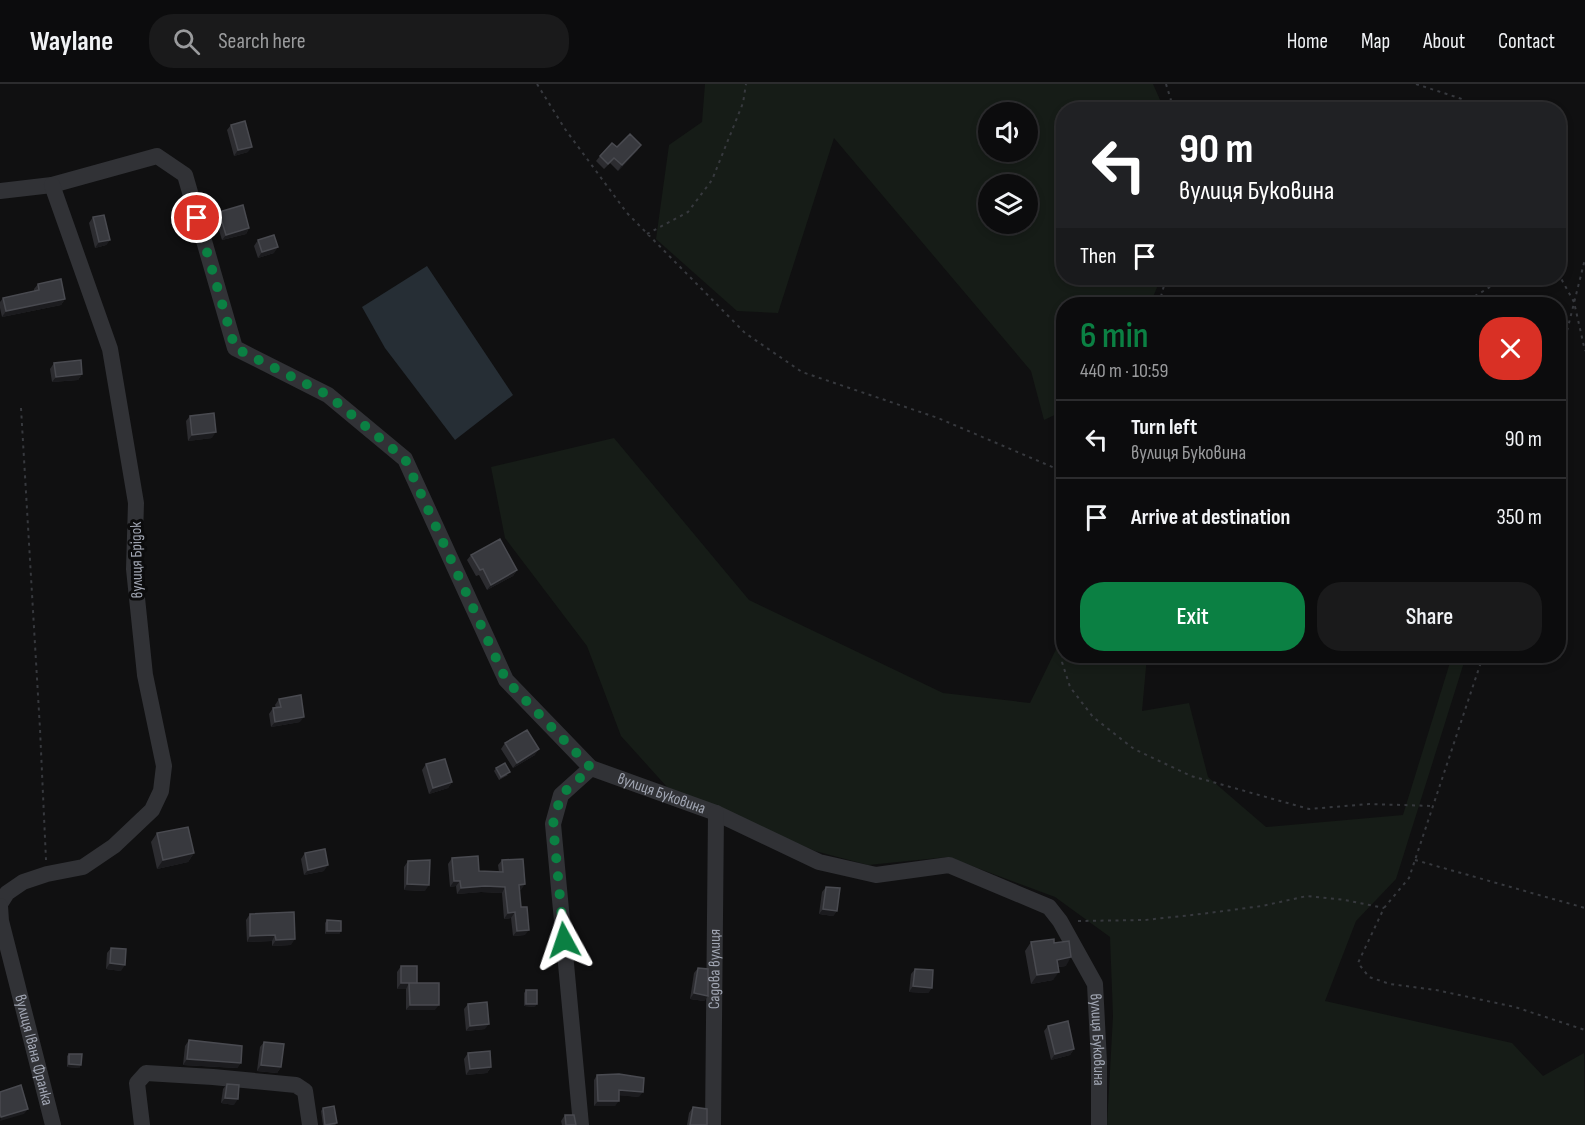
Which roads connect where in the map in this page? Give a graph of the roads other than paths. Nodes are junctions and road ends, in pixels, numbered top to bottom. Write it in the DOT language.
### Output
graph roads {
  1 [pos="52,186"];
  2 [pos="0,191"];
  3 [pos="591,768"];
  4 [pos="716,813"];
  5 [pos="0,905"];
  6 [pos="53,1125"];
  7 [pos="142,1125"];
  8 [pos="310,1125"];
  9 [pos="581,1125"];
  10 [pos="713,1125"];
  11 [pos="1099,1125"];
  1 -- 2 [label="street"];
  1 -- 3 [label="street, вулиця Буковина"];
  1 -- 5 [label="street, вулиця Брідок"];
  3 -- 4 [label="street, вулиця Буковина"];
  3 -- 9 [label="street"];
  4 -- 10 [label="street, Садова вулиця"];
  4 -- 11 [label="street, вулиця Буковина"];
  5 -- 6 [label="street, вулиця Івана Франка"];
  7 -- 8 [label="street"];
}
